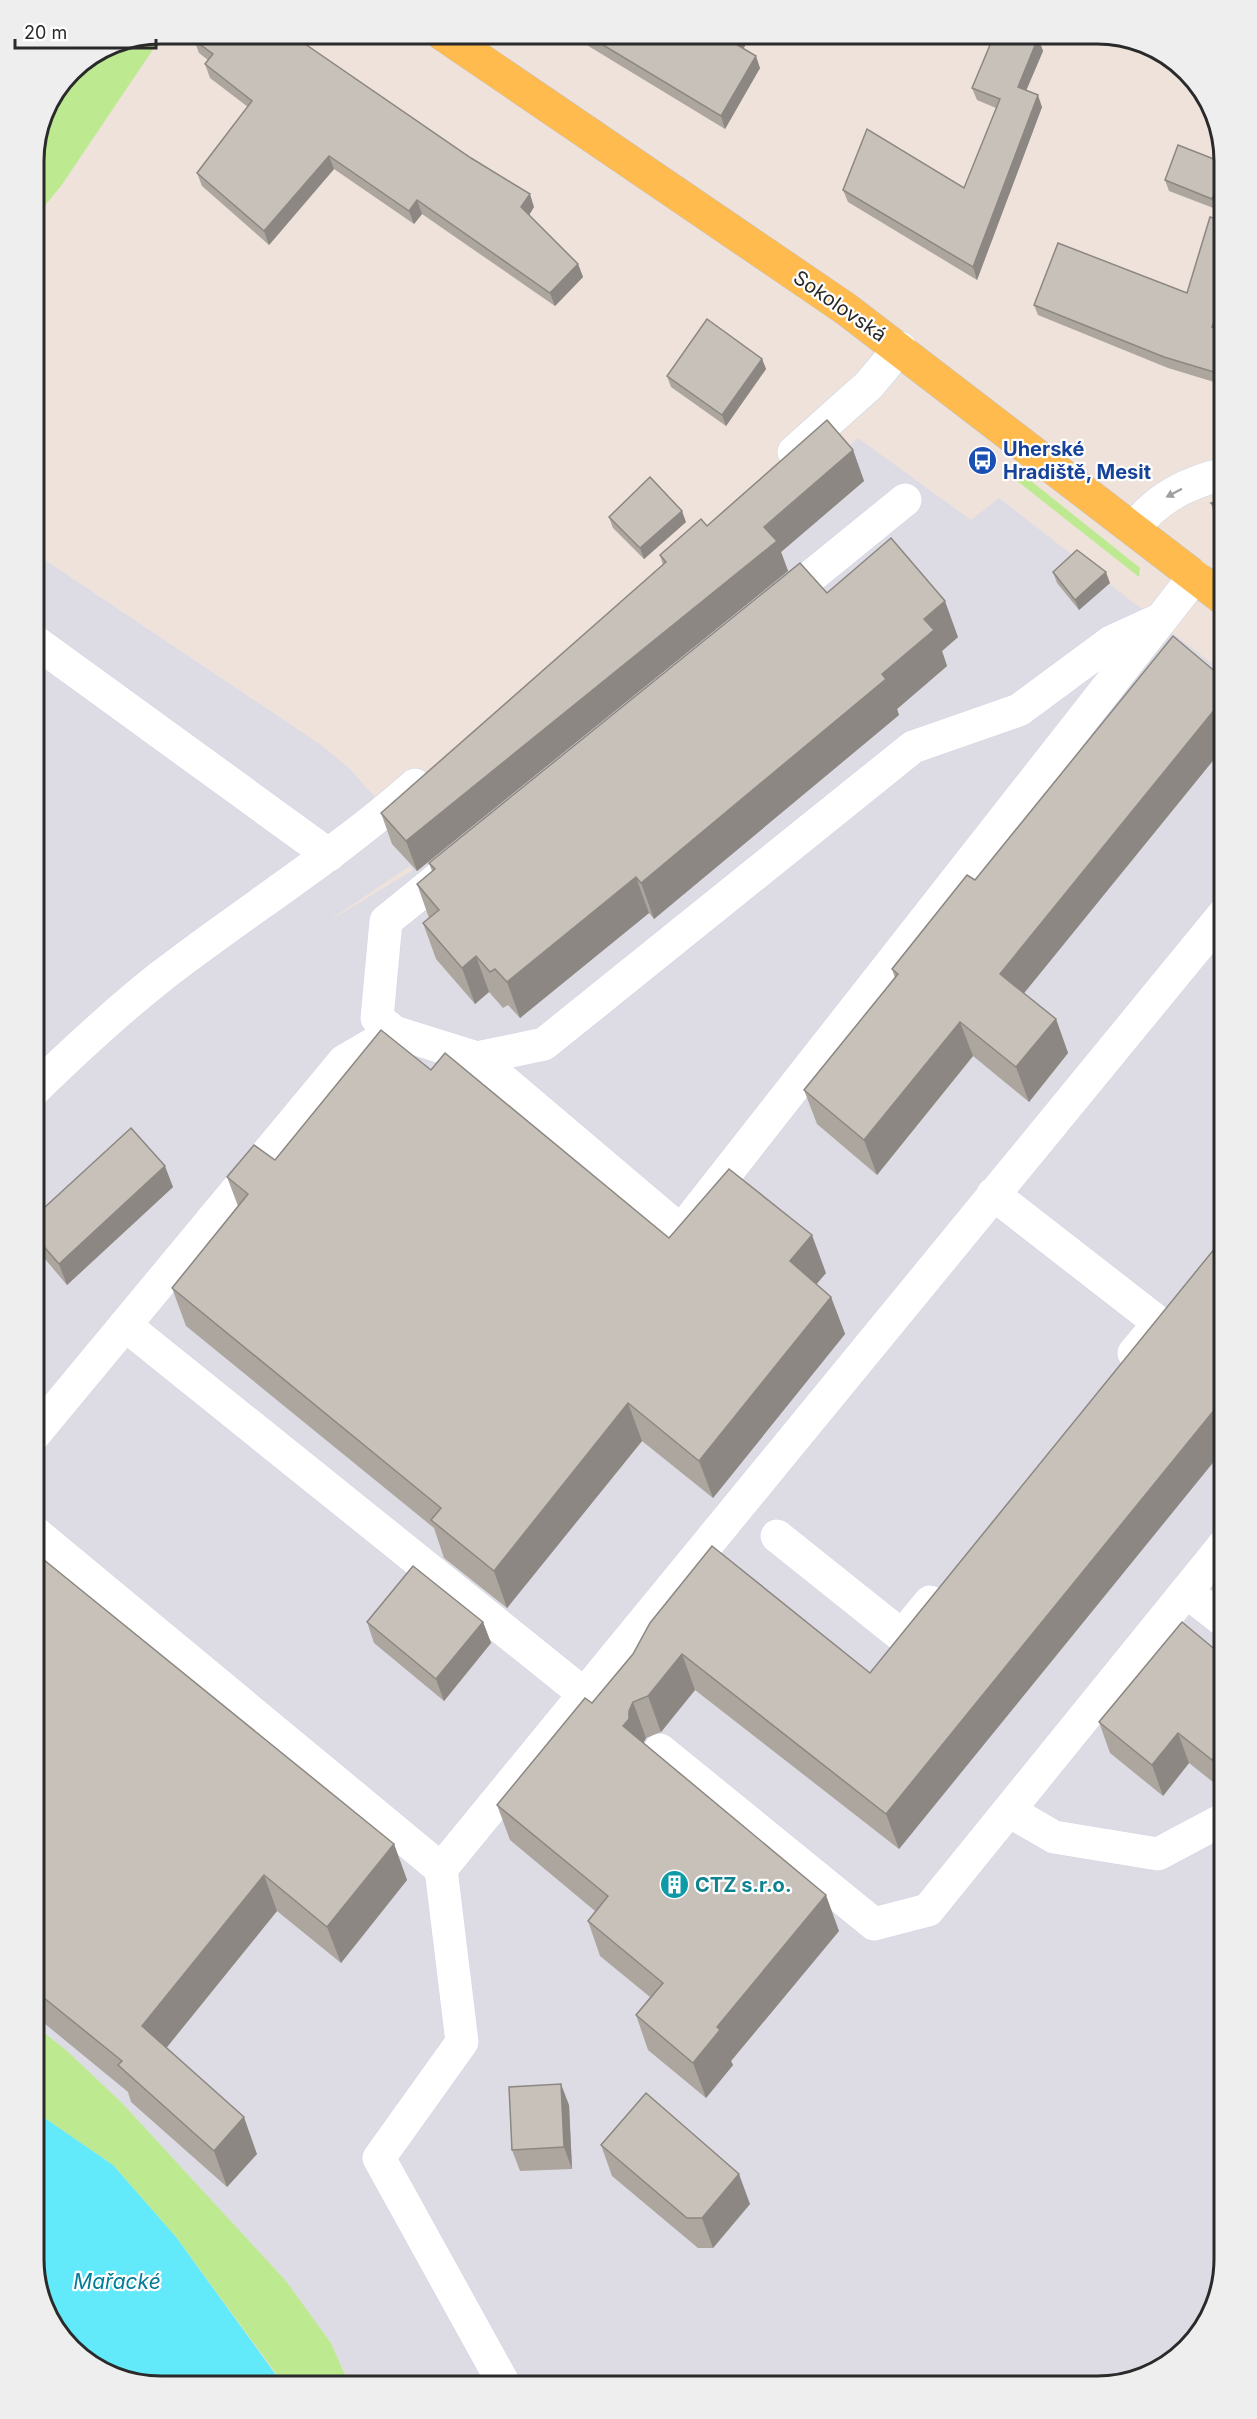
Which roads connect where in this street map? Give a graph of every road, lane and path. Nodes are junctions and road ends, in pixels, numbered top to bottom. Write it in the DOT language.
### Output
graph roads {
  1 [pos="457,44"];
  2 [pos="900,348"];
  3 [pos="768,475"];
  4 [pos="1214,478"];
  5 [pos="905,500"];
  6 [pos="1134,529"];
  7 [pos="1195,576"];
  8 [pos="1214,591"];
  9 [pos="757,620"];
  10 [pos="1159,620"];
  11 [pos="44,648"];
  12 [pos="438,765"];
  13 [pos="479,846"];
  14 [pos="329,855"];
  15 [pos="1214,926"];
  16 [pos="394,1032"];
  17 [pos="477,1058"];
  18 [pos="44,1080"];
  19 [pos="993,1194"];
  20 [pos="125,1325"];
  21 [pos="1114,1378"];
  22 [pos="44,1423"];
  23 [pos="777,1536"];
  24 [pos="44,1540"];
  25 [pos="1214,1558"];
  26 [pos="947,1581"];
  27 [pos="1187,1592"];
  28 [pos="1214,1614"];
  29 [pos="584,1694"];
  30 [pos="660,1749"];
  31 [pos="1009,1811"];
  32 [pos="1214,1825"];
  33 [pos="441,1869"];
  34 [pos="499,2375"];
  1 -- 2 [label="main road, Sokolovská"];
  2 -- 3 [label="street"];
  2 -- 6 [label="main road, Sokolovská"];
  4 -- 6 [label="street, one-way"];
  5 -- 9 [label="street"];
  6 -- 7 [label="main road, Sokolovská"];
  7 -- 8 [label="main road, Sokolovská"];
  7 -- 10 [label="street"];
  10 -- 17 [label="street"];
  10 -- 17 [label="street"];
  11 -- 14 [label="street"];
  12 -- 14 [label="street"];
  13 -- 16 [label="street"];
  14 -- 18 [label="street"];
  15 -- 19 [label="street"];
  16 -- 17 [label="street"];
  16 -- 20 [label="street"];
  19 -- 21 [label="street"];
  19 -- 29 [label="street"];
  20 -- 22 [label="street"];
  20 -- 29 [label="street"];
  23 -- 26 [label="street"];
  24 -- 33 [label="street"];
  25 -- 27 [label="street"];
  27 -- 28 [label="street"];
  27 -- 31 [label="street"];
  29 -- 33 [label="street"];
  30 -- 31 [label="street"];
  31 -- 32 [label="street"];
  33 -- 34 [label="street"];
}
